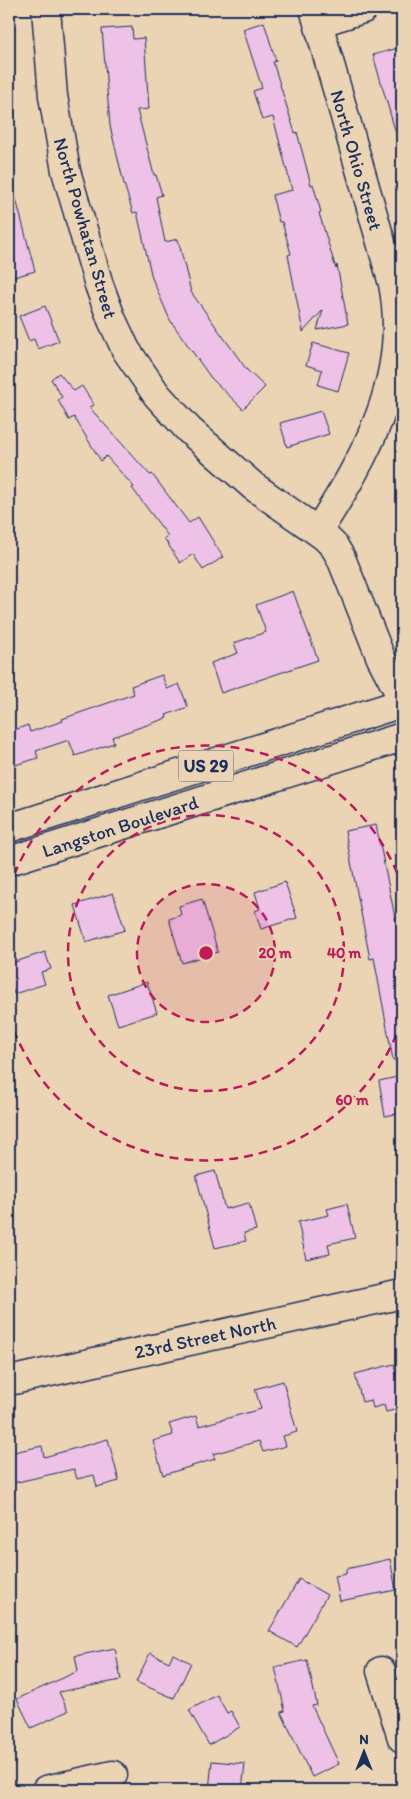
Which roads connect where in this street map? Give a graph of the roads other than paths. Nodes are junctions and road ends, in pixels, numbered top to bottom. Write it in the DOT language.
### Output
graph roads {
  1 [pos="46,9"];
  2 [pos="363,9"];
  3 [pos="316,16"];
  4 [pos="318,532"];
  5 [pos="402,698"];
  6 [pos="402,703"];
  7 [pos="402,737"];
  8 [pos="9,828"];
  9 [pos="9,861"];
  10 [pos="402,1294"];
  11 [pos="9,1381"];
  12 [pos="381,1671"];
  13 [pos="402,1738"];
  14 [pos="113,1775"];
  15 [pos="46,1790"];
  1 -- 4 [label="street, North Powhatan Street"];
  2 -- 3 [label="street"];
  3 -- 4 [label="street, North Ohio Street"];
  4 -- 5 [label="street, North Powhatan Street"];
  6 -- 8 [label="street, Langston Boulevard / US 29"];
  7 -- 9 [label="street, Langston Boulevard / US 29"];
  10 -- 11 [label="street, 23rd Street North"];
  12 -- 13 [label="street"];
  14 -- 15 [label="street"];
}
